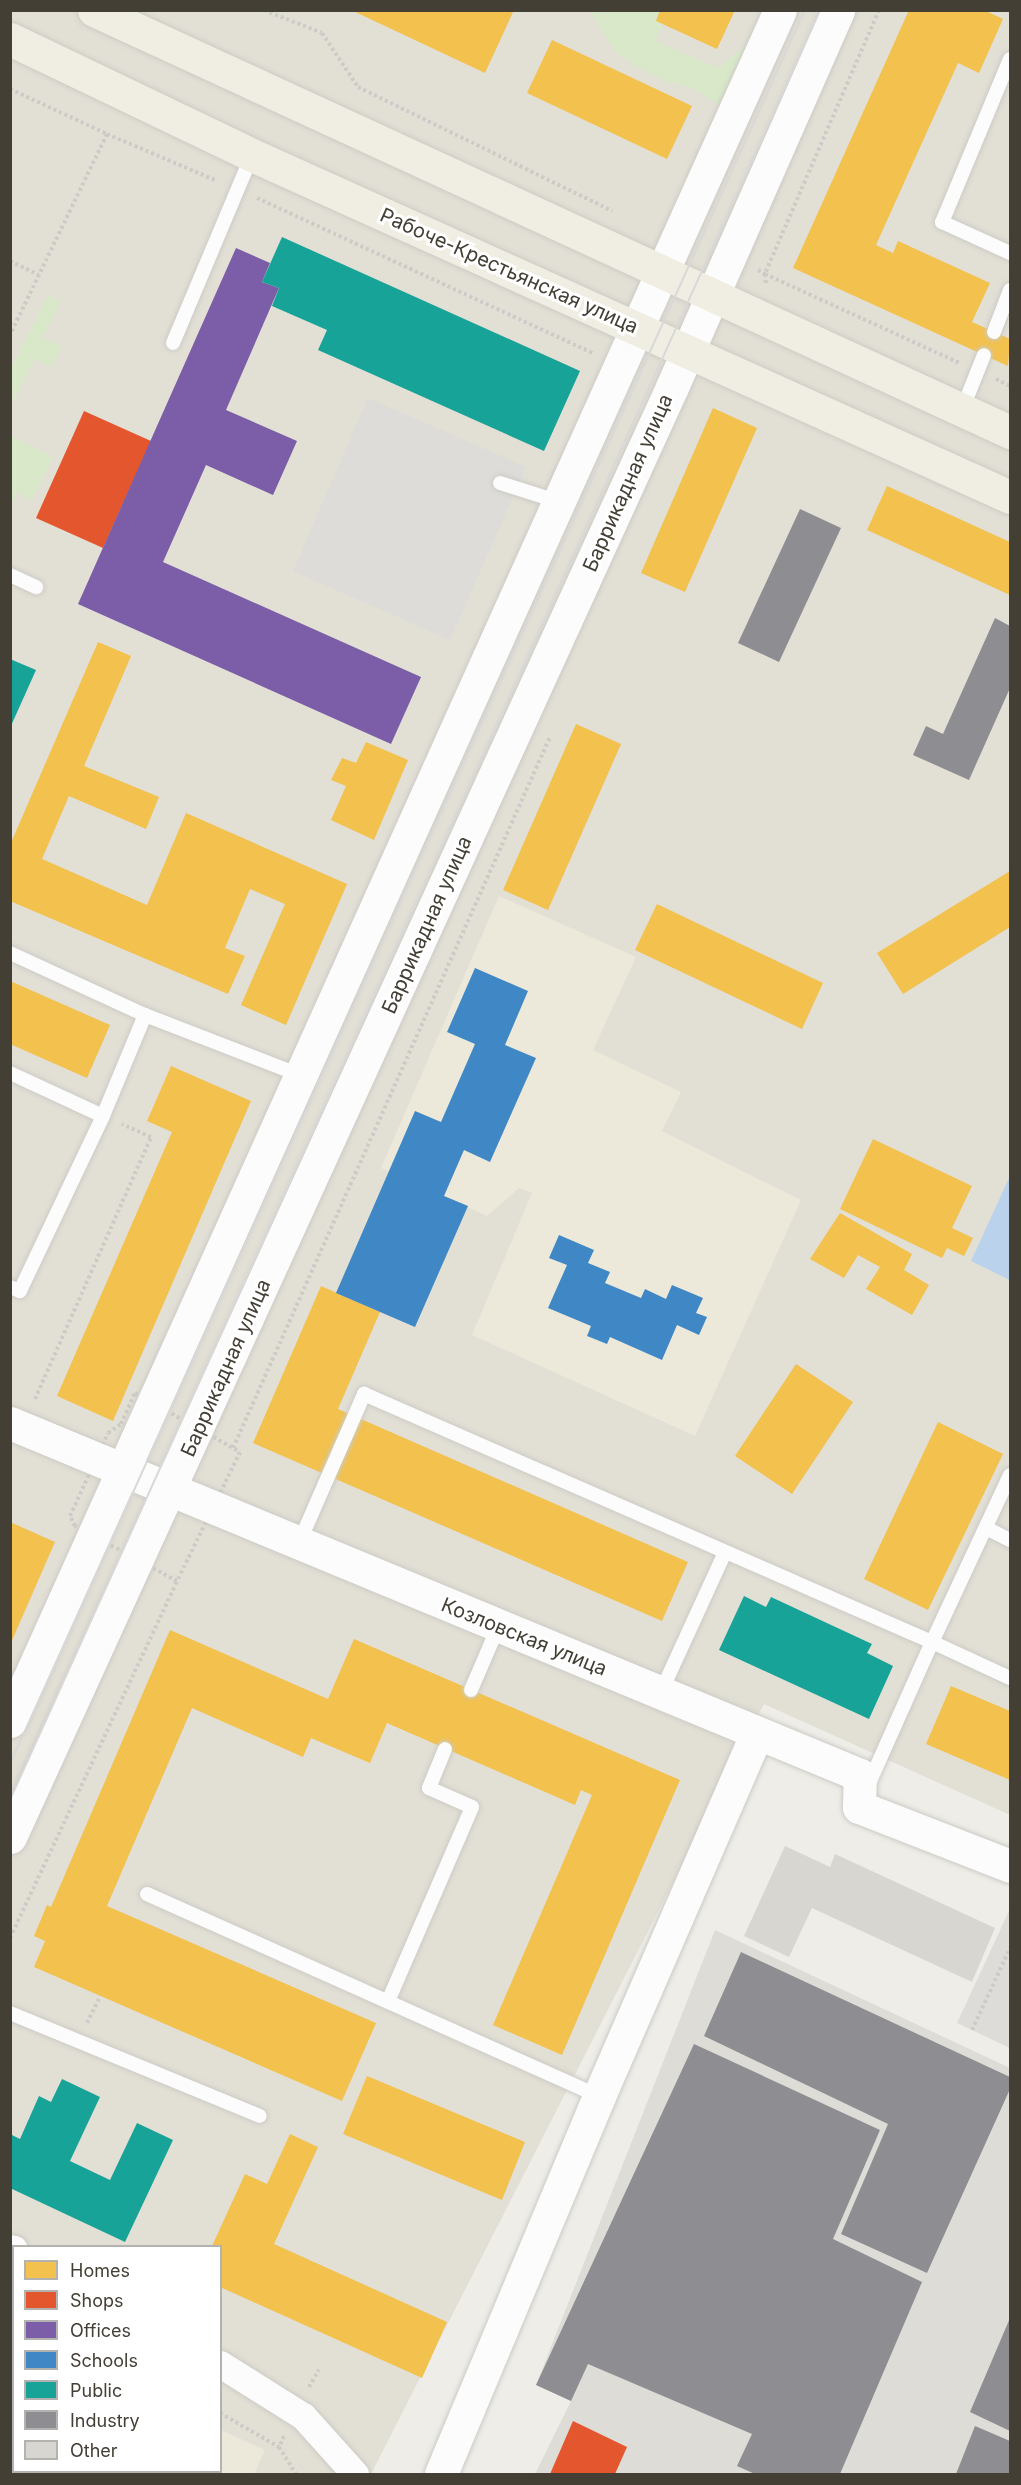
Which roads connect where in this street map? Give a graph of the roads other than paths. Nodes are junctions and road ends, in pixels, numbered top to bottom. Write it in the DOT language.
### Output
graph roads {
  1 [pos="94,10"];
  2 [pos="780,10"];
  3 [pos="838,10"];
  4 [pos="10,39"];
  5 [pos="1011,59"];
  6 [pos="252,154"];
  7 [pos="1011,253"];
  8 [pos="663,272"];
  9 [pos="1011,290"];
  10 [pos="713,296"];
  11 [pos="638,329"];
  12 [pos="994,332"];
  13 [pos="173,343"];
  14 [pos="688,351"];
  15 [pos="984,355"];
  16 [pos="962,410"];
  17 [pos="1011,432"];
  18 [pos="500,483"];
  19 [pos="1011,497"];
  20 [pos="560,502"];
  21 [pos="10,575"];
  22 [pos="36,587"];
  23 [pos="10,952"];
  24 [pos="145,1015"];
  25 [pos="10,1073"];
  26 [pos="301,1075"];
  27 [pos="104,1116"];
  28 [pos="10,1287"];
  29 [pos="10,1423"];
  30 [pos="123,1471"];
  31 [pos="1011,1475"];
  32 [pos="170,1491"];
  33 [pos="988,1529"];
  34 [pos="1011,1540"];
  35 [pos="299,1543"];
  36 [pos="724,1552"];
  37 [pos="498,1627"];
  38 [pos="932,1642"];
  39 [pos="1011,1678"];
  40 [pos="471,1690"];
  41 [pos="661,1694"];
  42 [pos="10,1720"];
  43 [pos="756,1735"];
  44 [pos="446,1749"];
  45 [pos="859,1807"];
  46 [pos="10,1837"];
  47 [pos="1011,1866"];
  48 [pos="147,1894"];
  49 [pos="389,1999"];
  50 [pos="10,2013"];
  51 [pos="599,2096"];
  52 [pos="260,2116"];
  53 [pos="222,2365"];
  54 [pos="355,2475"];
  55 [pos="441,2475"];
  1 -- 8 [label="main road"];
  2 -- 8 [label="street"];
  3 -- 10 [label="street, Баррикадная улица"];
  4 -- 6 [label="main road, Рабоче-Крестьянская улица"];
  5 -- 7 [label="lane"];
  6 -- 11 [label="main road, Рабоче-Крестьянская улица"];
  6 -- 13 [label="lane"];
  8 -- 10 [label="main road"];
  8 -- 11 [label="street"];
  9 -- 12 [label="lane"];
  10 -- 14 [label="street, Баррикадная улица"];
  10 -- 16 [label="main road"];
  11 -- 14 [label="main road, Рабоче-Крестьянская улица"];
  11 -- 20 [label="street"];
  14 -- 19 [label="main road, Рабоче-Крестьянская улица"];
  14 -- 32 [label="street, Баррикадная улица"];
  15 -- 16 [label="lane"];
  16 -- 17 [label="main road"];
  18 -- 20 [label="lane"];
  20 -- 26 [label="street"];
  21 -- 22 [label="lane"];
  23 -- 24 [label="lane"];
  24 -- 26 [label="lane"];
  24 -- 27 [label="lane"];
  25 -- 27 [label="lane"];
  26 -- 30 [label="street"];
  27 -- 28 [label="lane"];
  29 -- 30 [label="street, Козловская улица"];
  30 -- 32 [label="street, Козловская улица"];
  30 -- 42 [label="street"];
  31 -- 33 [label="lane"];
  32 -- 35 [label="street, Козловская улица"];
  32 -- 46 [label="street, Баррикадная улица"];
  33 -- 34 [label="lane"];
  33 -- 38 [label="lane"];
  35 -- 36 [label="lane"];
  35 -- 37 [label="street, Козловская улица"];
  36 -- 38 [label="lane"];
  36 -- 41 [label="lane"];
  37 -- 40 [label="lane"];
  37 -- 41 [label="street, Козловская улица"];
  38 -- 39 [label="lane"];
  38 -- 45 [label="lane"];
  41 -- 43 [label="street, Козловская улица"];
  43 -- 45 [label="street, Козловская улица"];
  43 -- 51 [label="street"];
  44 -- 49 [label="lane"];
  45 -- 47 [label="street"];
  48 -- 49 [label="lane"];
  49 -- 51 [label="lane"];
  50 -- 52 [label="lane"];
  51 -- 55 [label="street"];
  53 -- 54 [label="street"];
}
